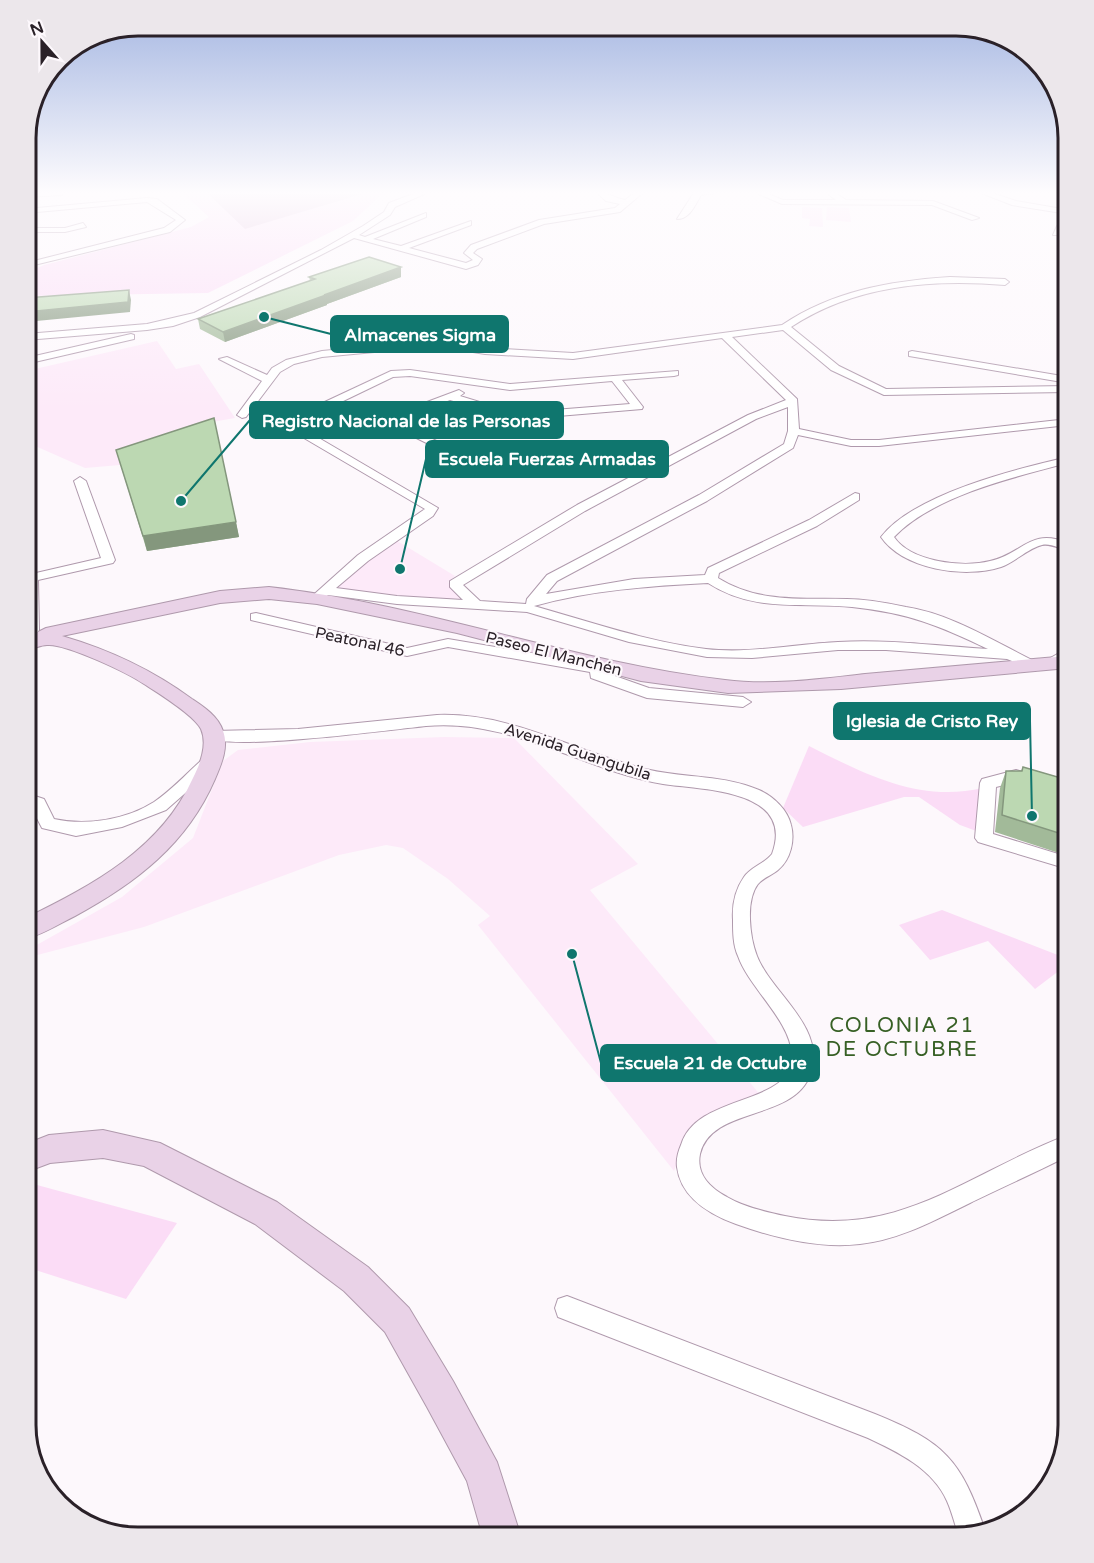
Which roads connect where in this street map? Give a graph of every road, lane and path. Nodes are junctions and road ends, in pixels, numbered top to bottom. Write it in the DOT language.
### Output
graph roads {
  1 [pos="299,264"];
  2 [pos="1005,282"];
  3 [pos="785,327"];
  4 [pos="36,336"];
  5 [pos="725,336"];
  6 [pos="131,338"];
  7 [pos="912,354"];
  8 [pos="36,359"];
  9 [pos="224,359"];
  10 [pos="674,373"];
  11 [pos="615,378"];
  12 [pos="1058,378"];
  13 [pos="268,380"];
  14 [pos="482,384"];
  15 [pos="1058,389"];
  16 [pos="447,398"];
  17 [pos="793,401"];
  18 [pos="359,407"];
  19 [pos="242,415"];
  20 [pos="516,416"];
  21 [pos="389,420"];
  22 [pos="1058,423"];
  23 [pos="794,431"];
  24 [pos="1058,464"];
  25 [pos="487,470"];
  26 [pos="80,481"];
  27 [pos="855,497"];
  28 [pos="1058,543"];
  29 [pos="36,577"];
  30 [pos="711,579"];
  31 [pos="322,595"];
  32 [pos="475,604"];
  33 [pos="530,605"];
  34 [pos="131,615"];
  35 [pos="256,617"];
  36 [pos="36,636"];
  37 [pos="36,636"];
  38 [pos="97,652"];
  39 [pos="1006,655"];
  40 [pos="1050,664"];
  41 [pos="570,665"];
  42 [pos="641,675"];
  43 [pos="743,702"];
  44 [pos="214,736"];
  45 [pos="211,762"];
  46 [pos="1037,782"];
  47 [pos="36,802"];
  48 [pos="1058,860"];
  49 [pos="36,924"];
  50 [pos="1058,1150"];
  51 [pos="36,1154"];
  52 [pos="567,1308"];
  53 [pos="970,1526"];
  54 [pos="499,1527"];
  1 -- 4 [label="street"];
  2 -- 3 [label="street"];
  3 -- 5 [label="street"];
  3 -- 15 [label="street"];
  5 -- 13 [label="street"];
  5 -- 17 [label="street"];
  6 -- 8 [label="street"];
  7 -- 12 [label="street"];
  9 -- 13 [label="street"];
  10 -- 11 [label="street"];
  11 -- 14 [label="street"];
  11 -- 20 [label="street"];
  13 -- 19 [label="street"];
  14 -- 16 [label="street"];
  14 -- 31 [label="street"];
  16 -- 20 [label="street"];
  16 -- 20 [label="street"];
  16 -- 21 [label="street"];
  17 -- 23 [label="street"];
  17 -- 32 [label="street"];
  18 -- 21 [label="street"];
  21 -- 25 [label="street"];
  22 -- 23 [label="street"];
  23 -- 33 [label="street"];
  24 -- 28 [label="street"];
  26 -- 29 [label="street"];
  27 -- 30 [label="street"];
  30 -- 33 [label="street"];
  30 -- 39 [label="street"];
  31 -- 32 [label="street"];
  31 -- 34 [label="street, Paseo El Manchén"];
  31 -- 42 [label="street, Paseo El Manchén"];
  32 -- 33 [label="street"];
  33 -- 39 [label="street"];
  34 -- 36 [label="street, Paseo El Manchén"];
  34 -- 38 [label="street"];
  35 -- 41 [label="street, Peatonal 46"];
  37 -- 38 [label="street"];
  38 -- 44 [label="street"];
  39 -- 40 [label="street"];
  40 -- 42 [label="street, Paseo El Manchén"];
  41 -- 42 [label="street, Peatonal 46"];
  41 -- 43 [label="street"];
  44 -- 45 [label="street"];
  44 -- 50 [label="street, Avenida Guangubila"];
  45 -- 47 [label="street"];
  45 -- 49 [label="street"];
  46 -- 48 [label="street"];
  51 -- 54 [label="street"];
  52 -- 53 [label="street"];
}
